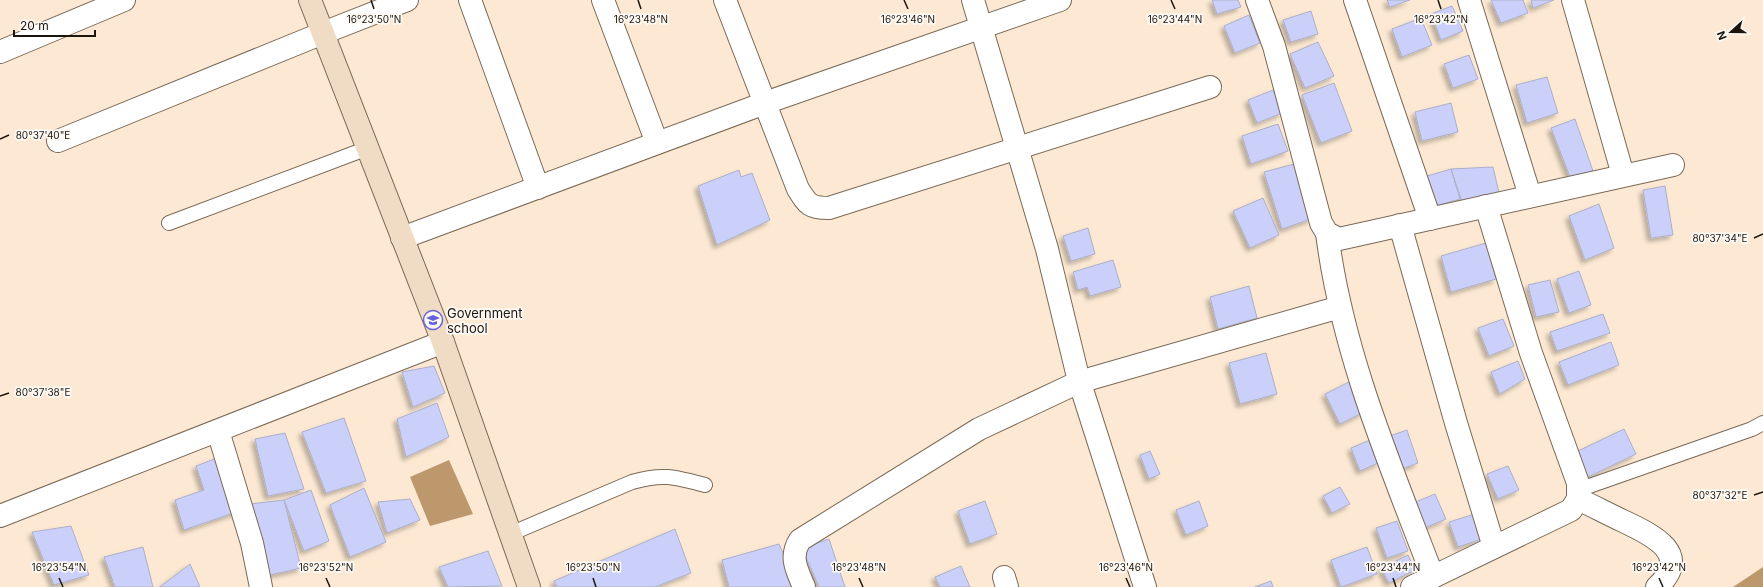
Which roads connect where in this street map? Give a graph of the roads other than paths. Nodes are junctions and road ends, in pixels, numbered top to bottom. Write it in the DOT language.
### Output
graph roads {
  1 [pos="124,0"];
  2 [pos="310,0"];
  3 [pos="407,0"];
  4 [pos="470,0"];
  5 [pos="603,0"];
  6 [pos="725,0"];
  7 [pos="973,0"];
  8 [pos="1060,0"];
  9 [pos="1257,0"];
  10 [pos="1355,0"];
  11 [pos="1469,0"];
  12 [pos="1573,0"];
  13 [pos="982,27"];
  14 [pos="322,33"];
  15 [pos="0,52"];
  16 [pos="1210,87"];
  17 [pos="765,103"];
  18 [pos="58,141"];
  19 [pos="657,143"];
  20 [pos="368,148"];
  21 [pos="1017,148"];
  22 [pos="1673,165"];
  23 [pos="1623,175"];
  24 [pos="538,188"];
  25 [pos="1530,196"];
  26 [pos="1486,206"];
  27 [pos="1430,219"];
  28 [pos="169,222"];
  29 [pos="1400,225"];
  30 [pos="1327,233"];
  31 [pos="402,238"];
  32 [pos="1340,307"];
  33 [pos="443,342"];
  34 [pos="1080,382"];
  35 [pos="1763,423"];
  36 [pos="218,431"];
  37 [pos="705,485"];
  38 [pos="1578,495"];
  39 [pos="0,516"];
  40 [pos="510,534"];
  41 [pos="1494,547"];
  42 [pos="1433,577"];
  43 [pos="261,587"];
  44 [pos="529,587"];
  45 [pos="804,587"];
  46 [pos="1145,587"];
  47 [pos="1412,587"];
  48 [pos="1657,587"];
  1 -- 15 [label="street"];
  2 -- 14 [label="street"];
  3 -- 14 [label="street"];
  4 -- 24 [label="street"];
  5 -- 19 [label="street"];
  6 -- 17 [label="street"];
  7 -- 13 [label="street"];
  8 -- 13 [label="street"];
  9 -- 30 [label="street"];
  10 -- 27 [label="street"];
  11 -- 25 [label="street"];
  12 -- 23 [label="street"];
  13 -- 17 [label="street"];
  13 -- 21 [label="street"];
  14 -- 18 [label="street"];
  14 -- 20 [label="street"];
  16 -- 21 [label="street"];
  17 -- 19 [label="street"];
  17 -- 21 [label="street"];
  19 -- 24 [label="street"];
  20 -- 28 [label="lane"];
  20 -- 31 [label="street"];
  21 -- 34 [label="street"];
  22 -- 23 [label="street"];
  23 -- 25 [label="street"];
  24 -- 31 [label="street"];
  25 -- 26 [label="street"];
  26 -- 27 [label="street"];
  26 -- 38 [label="street"];
  27 -- 29 [label="street"];
  29 -- 30 [label="street"];
  29 -- 41 [label="street"];
  30 -- 32 [label="street"];
  31 -- 33 [label="street"];
  32 -- 34 [label="street"];
  32 -- 42 [label="street"];
  33 -- 36 [label="street"];
  33 -- 40 [label="street"];
  34 -- 45 [label="street"];
  34 -- 46 [label="street"];
  35 -- 38 [label="lane"];
  36 -- 39 [label="street"];
  36 -- 43 [label="street"];
  37 -- 40 [label="lane"];
  38 -- 41 [label="street"];
  38 -- 48 [label="street"];
  40 -- 44 [label="street"];
  41 -- 42 [label="street"];
  42 -- 47 [label="street"];
}
